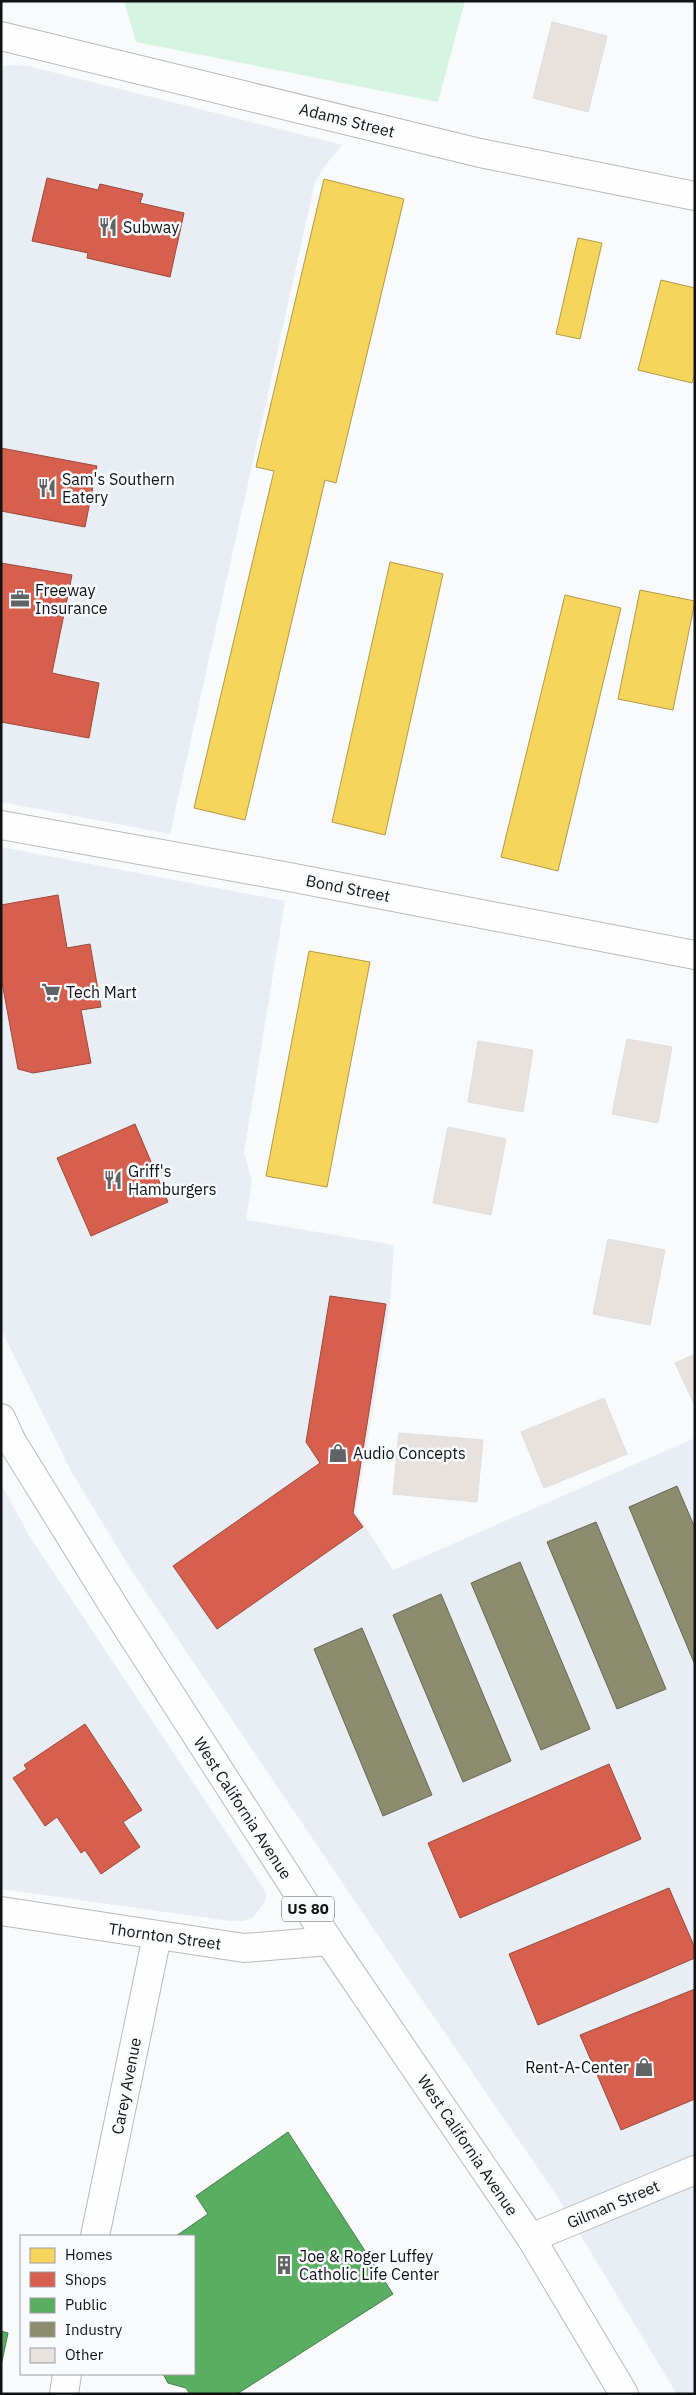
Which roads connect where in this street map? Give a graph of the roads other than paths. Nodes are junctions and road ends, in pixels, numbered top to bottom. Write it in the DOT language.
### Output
graph roads {
  1 [pos="1,36"];
  2 [pos="695,196"];
  3 [pos="1,825"];
  4 [pos="695,955"];
  5 [pos="1,1418"];
  6 [pos="1,1911"];
  7 [pos="157,1936"];
  8 [pos="329,1941"];
  9 [pos="695,2170"];
  10 [pos="96,2235"];
  11 [pos="531,2238"];
  12 [pos="68,2375"];
  13 [pos="64,2394"];
  14 [pos="624,2394"];
  1 -- 2 [label="street, Adams Street"];
  3 -- 4 [label="street, Bond Street"];
  5 -- 8 [label="street, West California Avenue / US 80"];
  6 -- 7 [label="street, Thornton Street"];
  7 -- 8 [label="street, Thornton Street"];
  7 -- 10 [label="street, Carey Avenue"];
  8 -- 11 [label="street, West California Avenue / US 80"];
  9 -- 11 [label="street, Gilman Street"];
  11 -- 14 [label="street, West California Avenue / US 80"];
  12 -- 13 [label="street"];
}
